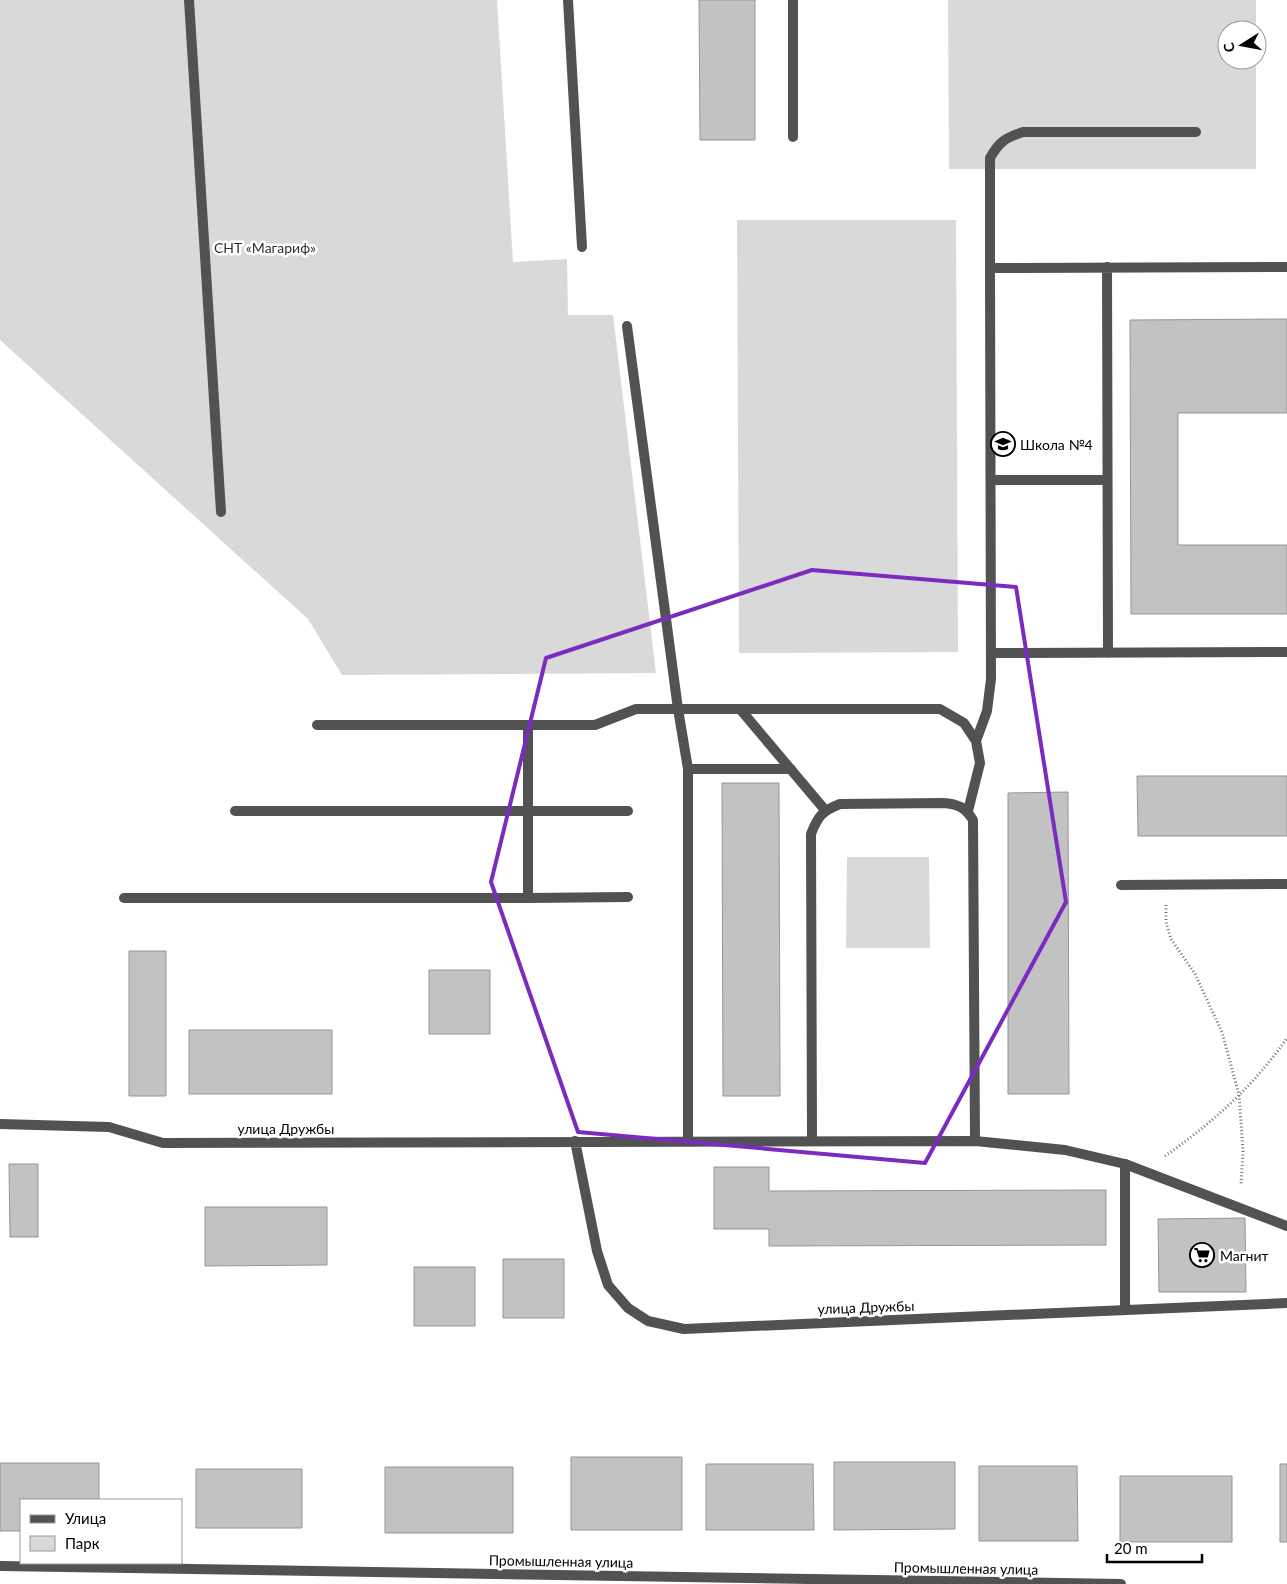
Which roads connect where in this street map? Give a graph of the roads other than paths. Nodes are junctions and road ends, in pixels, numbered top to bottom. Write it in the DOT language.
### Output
graph roads {
  1 [pos="189,0"];
  2 [pos="568,0"];
  3 [pos="793,0"];
  4 [pos="1196,132"];
  5 [pos="793,137"];
  6 [pos="582,247"];
  7 [pos="1287,267"];
  8 [pos="990,268"];
  9 [pos="1107,268"];
  10 [pos="626,326"];
  11 [pos="990,480"];
  12 [pos="1107,480"];
  13 [pos="221,512"];
  14 [pos="1287,652"];
  15 [pos="991,653"];
  16 [pos="1108,653"];
  17 [pos="678,708"];
  18 [pos="740,709"];
  19 [pos="316,725"];
  20 [pos="528,725"];
  21 [pos="976,741"];
  22 [pos="688,769"];
  23 [pos="791,769"];
  24 [pos="825,810"];
  25 [pos="235,811"];
  26 [pos="528,811"];
  27 [pos="628,811"];
  28 [pos="968,811"];
  29 [pos="1121,884"];
  30 [pos="1287,884"];
  31 [pos="124,898"];
  32 [pos="528,898"];
  33 [pos="628,898"];
  34 [pos="0,1124"];
  35 [pos="575,1141"];
  36 [pos="688,1141"];
  37 [pos="812,1141"];
  38 [pos="975,1141"];
  39 [pos="1125,1164"];
  40 [pos="1287,1226"];
  41 [pos="1287,1303"];
  42 [pos="1125,1310"];
  43 [pos="0,1566"];
  44 [pos="1121,1584"];
  1 -- 13 [label="street"];
  2 -- 6 [label="street"];
  3 -- 5 [label="street"];
  4 -- 8 [label="street"];
  7 -- 9 [label="street"];
  8 -- 9 [label="street"];
  8 -- 11 [label="street"];
  9 -- 12 [label="street"];
  10 -- 17 [label="street"];
  11 -- 12 [label="street"];
  11 -- 15 [label="street"];
  12 -- 16 [label="street"];
  14 -- 16 [label="street"];
  15 -- 16 [label="street"];
  15 -- 21 [label="street"];
  17 -- 18 [label="street"];
  17 -- 20 [label="street"];
  17 -- 22 [label="street"];
  18 -- 21 [label="street"];
  18 -- 23 [label="street"];
  19 -- 20 [label="street"];
  20 -- 26 [label="street"];
  21 -- 28 [label="street"];
  22 -- 23 [label="street"];
  22 -- 36 [label="street"];
  23 -- 24 [label="street"];
  24 -- 28 [label="street"];
  24 -- 37 [label="street"];
  25 -- 26 [label="street"];
  26 -- 27 [label="street"];
  26 -- 32 [label="street"];
  28 -- 38 [label="street"];
  29 -- 30 [label="street"];
  31 -- 32 [label="street"];
  32 -- 33 [label="street"];
  34 -- 35 [label="street, улица Дружбы"];
  35 -- 36 [label="street, улица Дружбы"];
  35 -- 42 [label="street, улица Дружбы"];
  36 -- 37 [label="street, улица Дружбы"];
  37 -- 38 [label="street, улица Дружбы"];
  38 -- 39 [label="street, улица Дружбы"];
  39 -- 40 [label="street, улица Дружбы"];
  39 -- 42 [label="street"];
  41 -- 42 [label="street, улица Дружбы"];
  43 -- 44 [label="street, Промышленная улица"];
}
